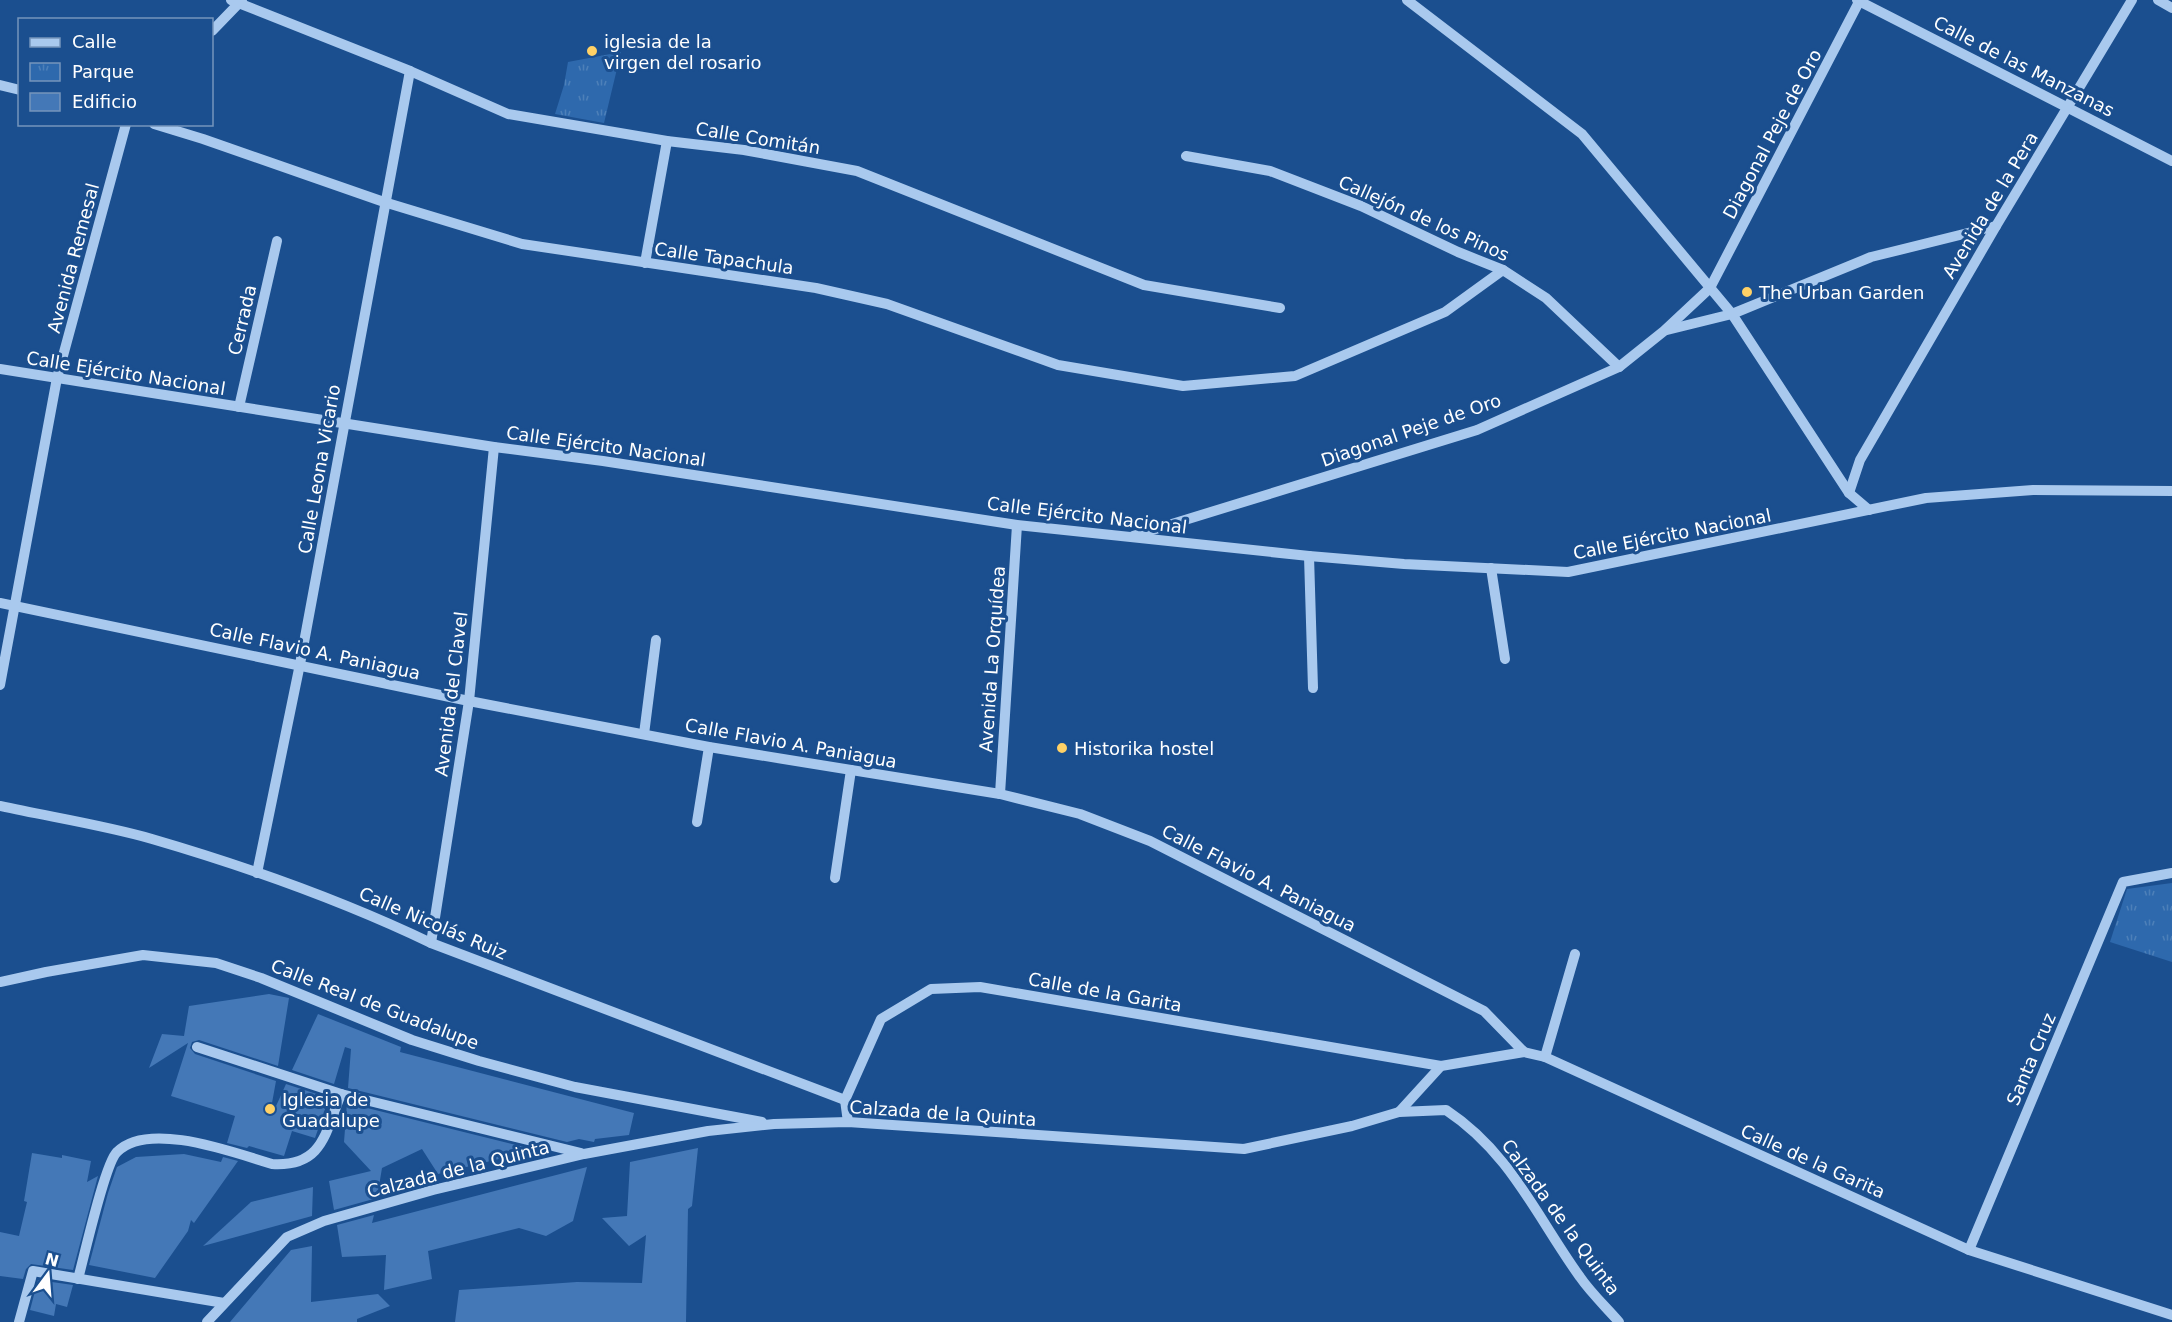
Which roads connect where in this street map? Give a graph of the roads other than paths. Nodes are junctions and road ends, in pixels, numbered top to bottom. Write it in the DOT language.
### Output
graph roads {
  1 [pos="1407,0"];
  2 [pos="1859,0"];
  3 [pos="2132,0"];
  4 [pos="2158,0"];
  5 [pos="237,1"];
  6 [pos="2172,8"];
  7 [pos="213,30"];
  8 [pos="410,71"];
  9 [pos="0,85"];
  10 [pos="18,90"];
  11 [pos="2068,107"];
  12 [pos="125,126"];
  13 [pos="161,126"];
  14 [pos="667,141"];
  15 [pos="1186,156"];
  16 [pos="2172,161"];
  17 [pos="384,202"];
  18 [pos="1996,226"];
  19 [pos="277,241"];
  20 [pos="645,264"];
  21 [pos="1503,270"];
  22 [pos="1710,288"];
  23 [pos="1280,308"];
  24 [pos="1732,314"];
  25 [pos="1664,331"];
  26 [pos="1619,367"];
  27 [pos="0,369"];
  28 [pos="57,378"];
  29 [pos="239,407"];
  30 [pos="344,424"];
  31 [pos="494,447"];
  32 [pos="2172,491"];
  33 [pos="1849,493"];
  34 [pos="1869,510"];
  35 [pos="1017,525"];
  36 [pos="1127,537"];
  37 [pos="1309,556"];
  38 [pos="1491,568"];
  39 [pos="0,603"];
  40 [pos="14,606"];
  41 [pos="656,640"];
  42 [pos="1505,659"];
  43 [pos="300,664"];
  44 [pos="0,685"];
  45 [pos="1313,688"];
  46 [pos="469,701"];
  47 [pos="644,734"];
  48 [pos="709,747"];
  49 [pos="850,770"];
  50 [pos="1000,794"];
  51 [pos="0,806"];
  52 [pos="697,822"];
  53 [pos="257,873"];
  54 [pos="2172,873"];
  55 [pos="835,878"];
  56 [pos="431,943"];
  57 [pos="1575,954"];
  58 [pos="0,982"];
  59 [pos="197,1047"];
  60 [pos="1524,1052"];
  61 [pos="1545,1057"];
  62 [pos="1441,1066"];
  63 [pos="340,1094"];
  64 [pos="845,1100"];
  65 [pos="1399,1112"];
  66 [pos="848,1122"];
  67 [pos="774,1124"];
  68 [pos="584,1154"];
  69 [pos="1969,1250"];
  70 [pos="78,1279"];
  71 [pos="224,1303"];
  72 [pos="2172,1315"];
  73 [pos="19,1322"];
  74 [pos="207,1322"];
  75 [pos="1619,1322"];
  1 -- 22 [label="street"];
  2 -- 11 [label="street, Calle de las Manzanas"];
  2 -- 22 [label="street, Diagonal Peje de Oro"];
  3 -- 11 [label="street, Avenida de la Pera"];
  4 -- 6 [label="street"];
  5 -- 7 [label="street"];
  5 -- 8 [label="street, Calle Comitán"];
  8 -- 14 [label="street, Calle Comitán"];
  8 -- 17 [label="street, Calle Leona Vicario"];
  9 -- 10 [label="street"];
  11 -- 16 [label="street, Calle de las Manzanas"];
  11 -- 18 [label="street, Avenida de la Pera"];
  12 -- 28 [label="street, Avenida Remesal"];
  13 -- 17 [label="street, Calle Tapachula"];
  14 -- 20 [label="street"];
  14 -- 23 [label="street, Calle Comitán"];
  15 -- 21 [label="street, Callejón de los Pinos"];
  17 -- 20 [label="street, Calle Tapachula"];
  17 -- 30 [label="street, Calle Leona Vicario"];
  18 -- 24 [label="street"];
  18 -- 33 [label="street, Avenida de la Pera"];
  19 -- 29 [label="street, Cerrada"];
  20 -- 21 [label="street, Calle Tapachula"];
  21 -- 26 [label="street, Callejón de los Pinos"];
  22 -- 24 [label="street"];
  22 -- 25 [label="street, Diagonal Peje de Oro"];
  24 -- 25 [label="street"];
  24 -- 33 [label="street"];
  25 -- 26 [label="street, Diagonal Peje de Oro"];
  26 -- 36 [label="street, Diagonal Peje de Oro"];
  27 -- 28 [label="street, Calle Ejército Nacional"];
  28 -- 29 [label="street, Calle Ejército Nacional"];
  28 -- 40 [label="street, Avenida Remesal"];
  29 -- 30 [label="street, Calle Ejército Nacional"];
  30 -- 31 [label="street, Calle Ejército Nacional"];
  30 -- 43 [label="street, Calle Leona Vicario"];
  31 -- 35 [label="street, Calle Ejército Nacional"];
  31 -- 46 [label="street, Avenida del Clavel"];
  32 -- 34 [label="street, Calle Ejército Nacional"];
  33 -- 34 [label="street"];
  34 -- 38 [label="street, Calle Ejército Nacional"];
  35 -- 36 [label="street, Calle Ejército Nacional"];
  35 -- 50 [label="street, Avenida La Orquídea"];
  36 -- 37 [label="street, Calle Ejército Nacional"];
  37 -- 38 [label="street, Calle Ejército Nacional"];
  37 -- 45 [label="street"];
  38 -- 42 [label="street"];
  39 -- 40 [label="street, Calle Flavio A. Paniagua"];
  40 -- 43 [label="street, Calle Flavio A. Paniagua"];
  40 -- 44 [label="street, Avenida Remesal"];
  41 -- 47 [label="street"];
  43 -- 46 [label="street, Calle Flavio A. Paniagua"];
  43 -- 53 [label="street, Calle Leona Vicario"];
  46 -- 47 [label="street, Calle Flavio A. Paniagua"];
  46 -- 56 [label="street, Avenida del Clavel"];
  47 -- 48 [label="street, Calle Flavio A. Paniagua"];
  48 -- 49 [label="street, Calle Flavio A. Paniagua"];
  48 -- 52 [label="street"];
  49 -- 50 [label="street, Calle Flavio A. Paniagua"];
  49 -- 55 [label="street"];
  50 -- 60 [label="street, Calle Flavio A. Paniagua"];
  51 -- 53 [label="street, Calle Nicolás Ruiz"];
  53 -- 56 [label="street, Calle Nicolás Ruiz"];
  54 -- 69 [label="street, Santa Cruz"];
  56 -- 64 [label="street, Calle Nicolás Ruiz"];
  57 -- 61 [label="street"];
  58 -- 67 [label="street, Calle Real de Guadalupe"];
  59 -- 63 [label="street"];
  60 -- 61 [label="street, Calle de la Garita"];
  60 -- 62 [label="street, Calle de la Garita"];
  61 -- 69 [label="street, Calle de la Garita"];
  62 -- 64 [label="street, Calle de la Garita"];
  62 -- 65 [label="street"];
  63 -- 68 [label="street"];
  63 -- 70 [label="street"];
  64 -- 66 [label="street"];
  65 -- 66 [label="street, Calzada de la Quinta"];
  65 -- 75 [label="street, Calzada de la Quinta"];
  66 -- 67 [label="street, Calzada de la Quinta"];
  67 -- 68 [label="street, Calzada de la Quinta"];
  68 -- 71 [label="street, Calzada de la Quinta"];
  69 -- 72 [label="street, Calle de la Garita"];
  70 -- 71 [label="street"];
  70 -- 73 [label="street"];
  71 -- 74 [label="street, Calzada de la Quinta"];
}
